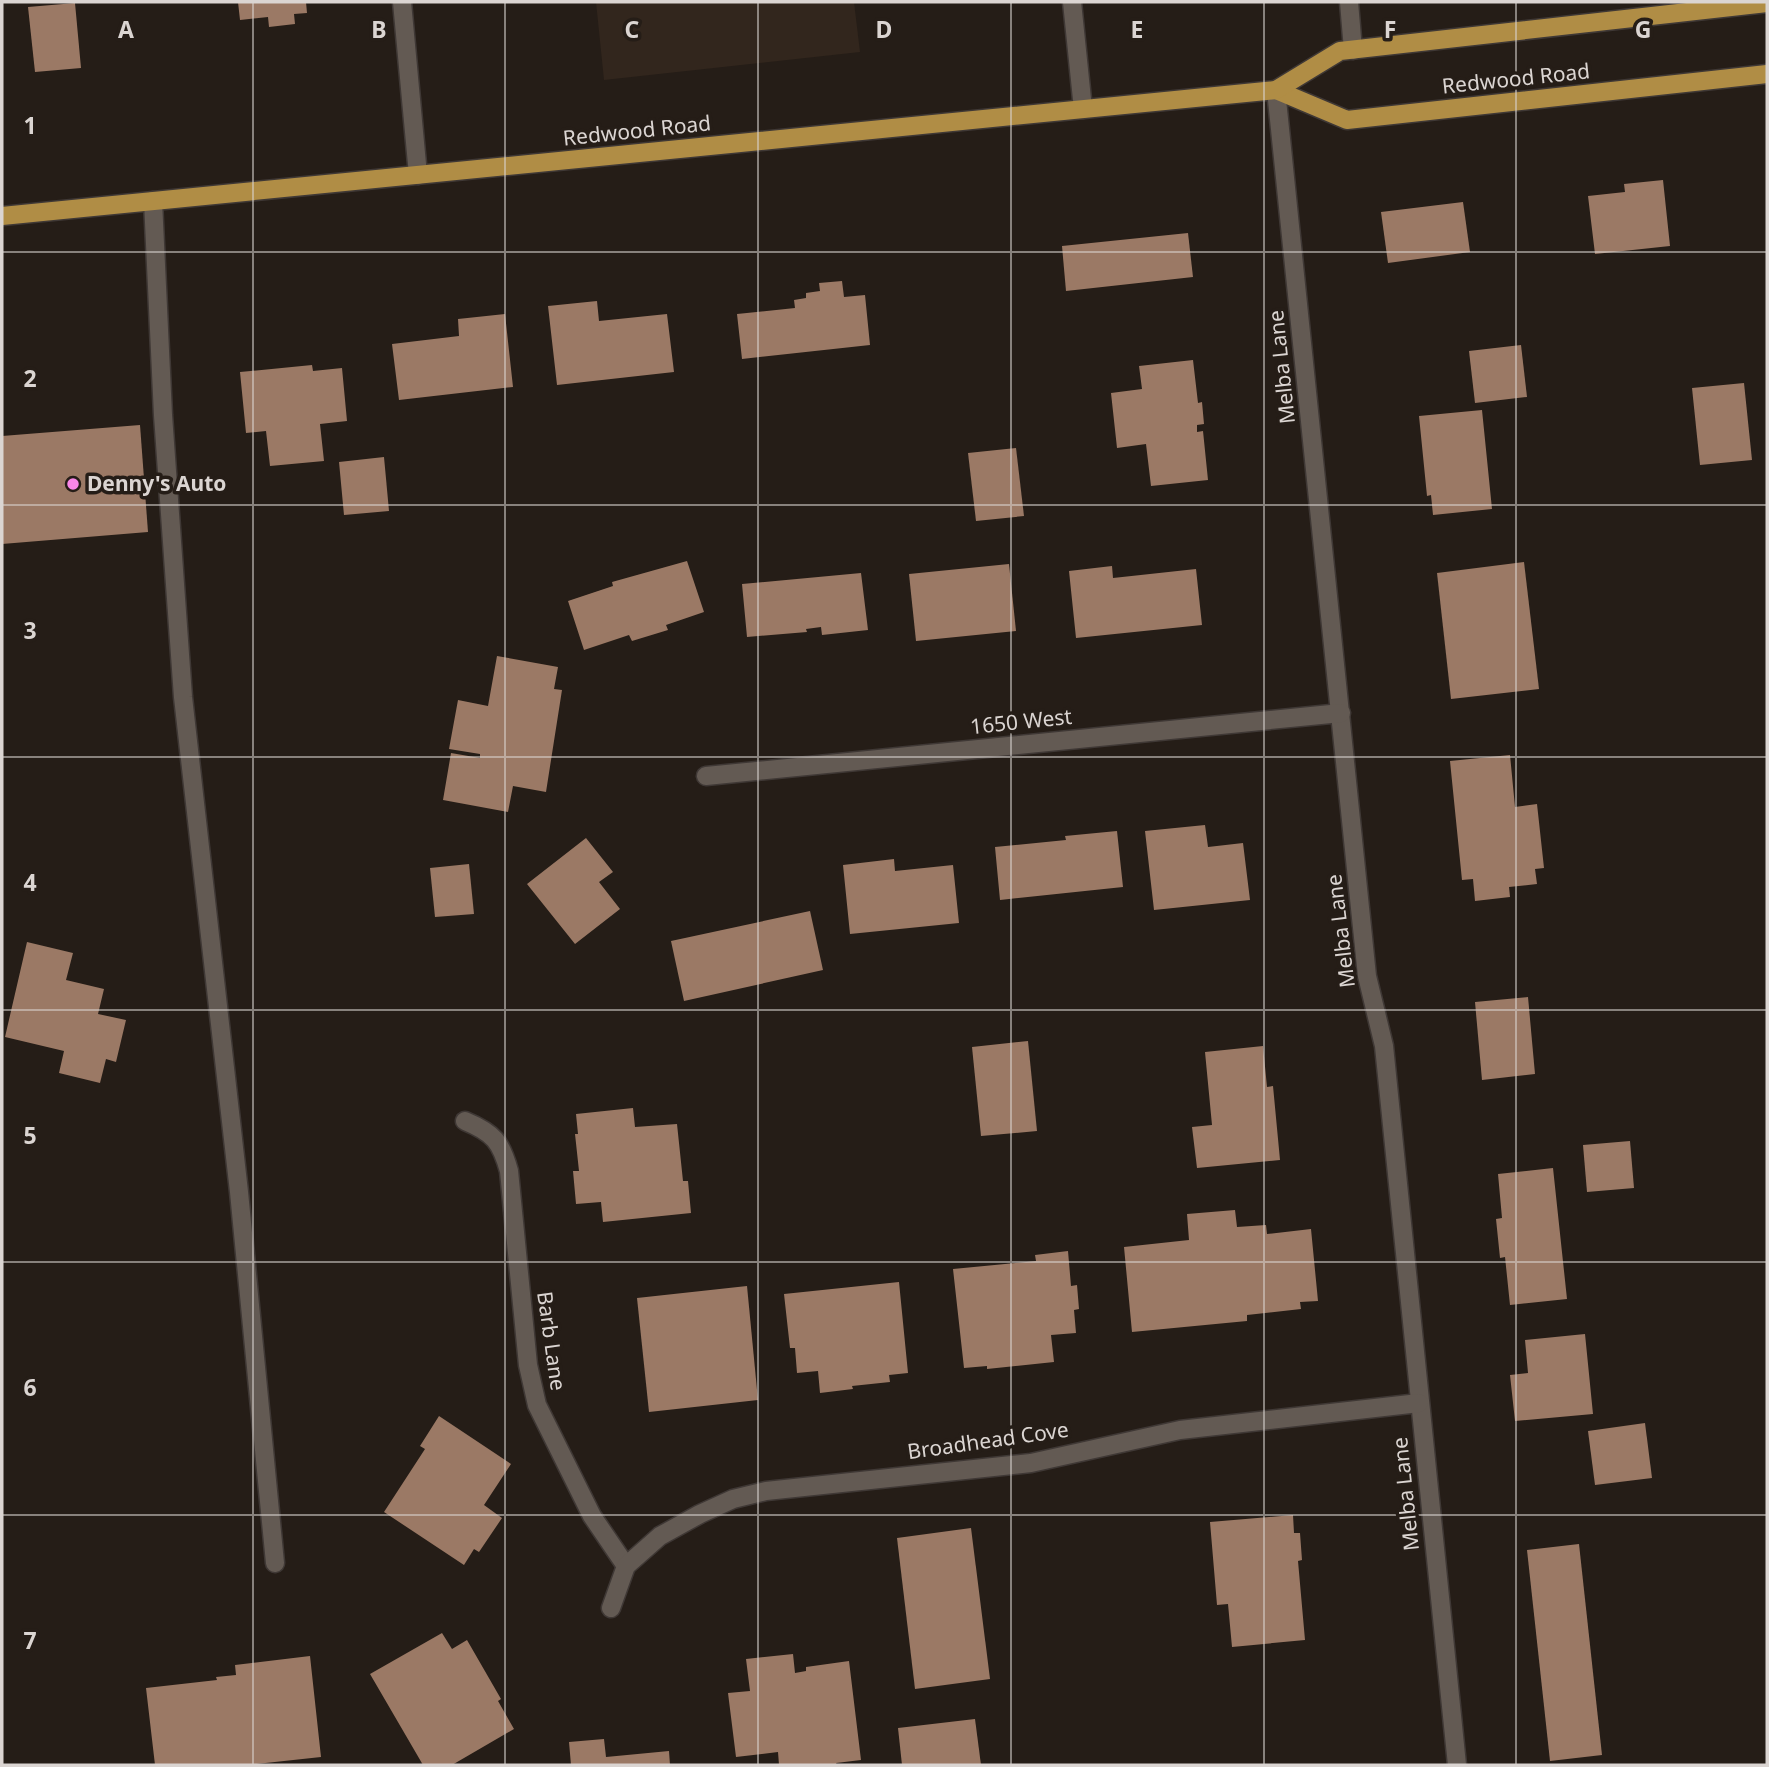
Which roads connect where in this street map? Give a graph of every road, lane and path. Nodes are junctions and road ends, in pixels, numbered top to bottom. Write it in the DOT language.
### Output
graph roads {
  1 [pos="402,2"];
  2 [pos="1072,2"];
  3 [pos="1349,2"];
  4 [pos="1767,3"];
  5 [pos="1721,5"];
  6 [pos="1353,50"];
  7 [pos="1767,74"];
  8 [pos="1276,90"];
  9 [pos="1083,109"];
  10 [pos="418,175"];
  11 [pos="153,201"];
  12 [pos="2,216"];
  13 [pos="1341,713"];
  14 [pos="706,776"];
  15 [pos="465,1121"];
  16 [pos="1419,1403"];
  17 [pos="275,1563"];
  18 [pos="626,1566"];
  19 [pos="611,1608"];
  20 [pos="1457,1765"];
  1 -- 10 [label="street"];
  2 -- 9 [label="street"];
  3 -- 6 [label="street"];
  4 -- 5 [label="main road, Redwood Road"];
  5 -- 6 [label="main road, Redwood Road"];
  6 -- 8 [label="main road, Redwood Road"];
  7 -- 8 [label="main road, Redwood Road"];
  8 -- 9 [label="main road, Redwood Road"];
  8 -- 13 [label="street, Melba Lane"];
  9 -- 10 [label="main road, Redwood Road"];
  10 -- 11 [label="main road, Redwood Road"];
  11 -- 12 [label="main road, Redwood Road"];
  11 -- 17 [label="street"];
  13 -- 14 [label="street, 1650 West"];
  13 -- 16 [label="street, Melba Lane"];
  15 -- 18 [label="street, Barb Lane"];
  16 -- 18 [label="street, Broadhead Cove"];
  16 -- 20 [label="street, Melba Lane"];
  18 -- 19 [label="street, Broadhead Cove"];
}
